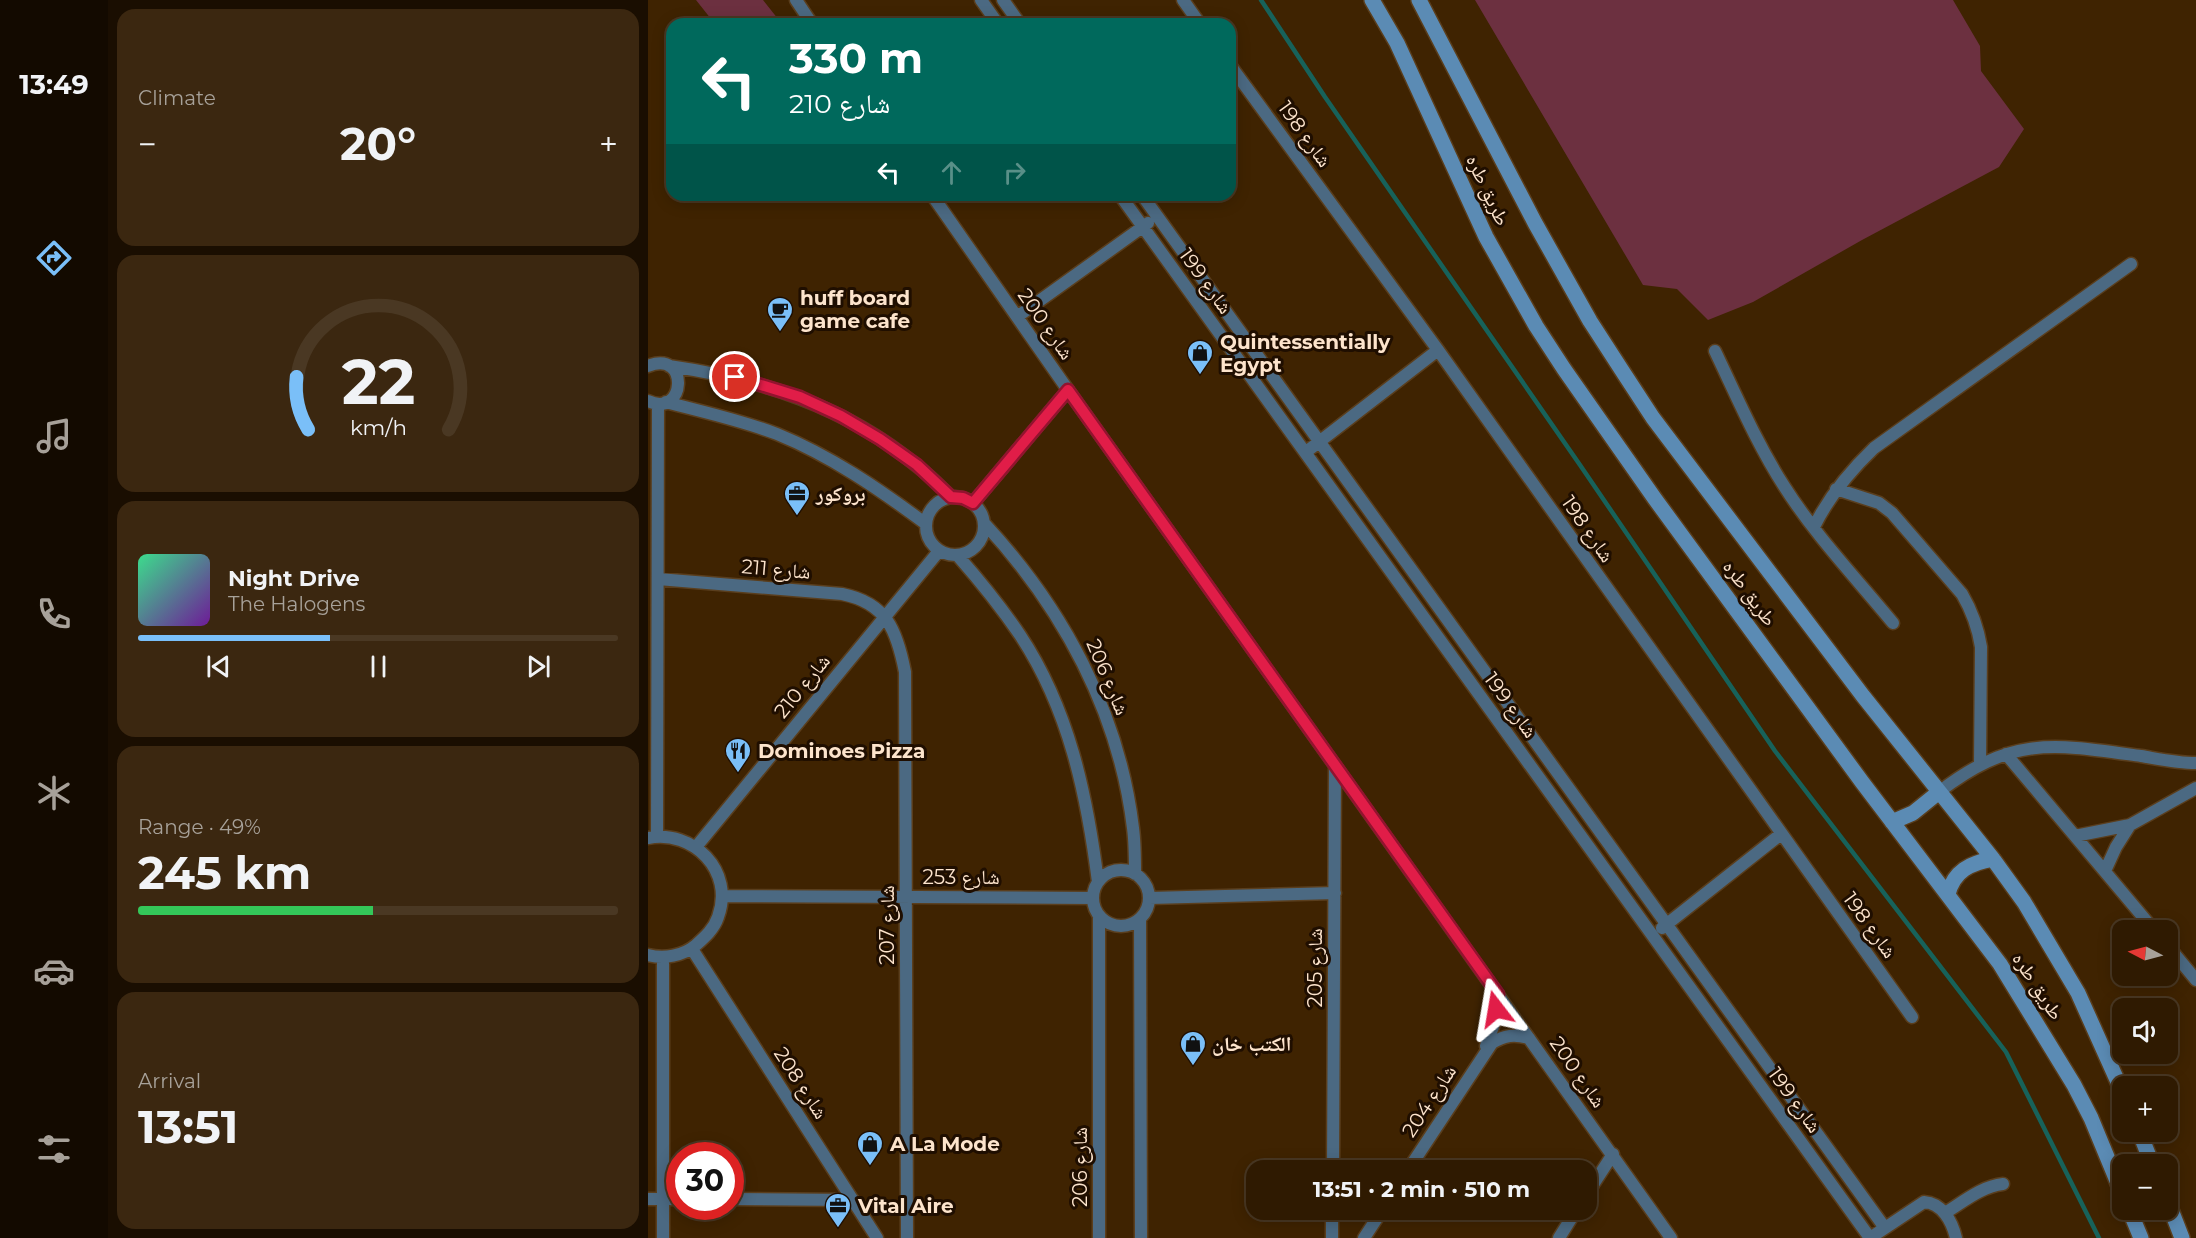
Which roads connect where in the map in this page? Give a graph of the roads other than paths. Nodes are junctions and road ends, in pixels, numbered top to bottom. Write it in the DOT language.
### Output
graph roads {
  1 [pos="795,0"];
  2 [pos="981,0"];
  3 [pos="1003,0"];
  4 [pos="1183,0"];
  5 [pos="1372,0"];
  6 [pos="1419,0"];
  7 [pos="808,18"];
  8 [pos="994,18"];
  9 [pos="1016,18"];
  10 [pos="1196,18"];
  11 [pos="1236,73"];
  12 [pos="936,201"];
  13 [pos="1124,201"];
  14 [pos="1146,201"];
  15 [pos="1157,216"];
  16 [pos="1142,227"];
  17 [pos="2132,264"];
  18 [pos="1017,317"];
  19 [pos="1438,350"];
  20 [pos="1715,351"];
  21 [pos="648,366"];
  22 [pos="669,366"];
  23 [pos="1068,390"];
  24 [pos="658,402"];
  25 [pos="1320,441"];
  26 [pos="1306,452"];
  27 [pos="1836,489"];
  28 [pos="951,497"];
  29 [pos="973,503"];
  30 [pos="984,523"];
  31 [pos="926,524"];
  32 [pos="1814,527"];
  33 [pos="939,551"];
  34 [pos="958,556"];
  35 [pos="658,579"];
  36 [pos="885,616"];
  37 [pos="1893,623"];
  38 [pos="2006,754"];
  39 [pos="2190,763"];
  40 [pos="1980,765"];
  41 [pos="1335,766"];
  42 [pos="2196,770"];
  43 [pos="2196,788"];
  44 [pos="1939,792"];
  45 [pos="1892,822"];
  46 [pos="2130,825"];
  47 [pos="1781,834"];
  48 [pos="2075,836"];
  49 [pos="653,837"];
  50 [pos="696,847"];
  51 [pos="1993,859"];
  52 [pos="2105,871"];
  53 [pos="1135,874"];
  54 [pos="1098,882"];
  55 [pos="1335,893"];
  56 [pos="1948,894"];
  57 [pos="722,896"];
  58 [pos="906,897"];
  59 [pos="1093,898"];
  60 [pos="1150,898"];
  61 [pos="1099,916"];
  62 [pos="1140,920"];
  63 [pos="2146,920"];
  64 [pos="1667,924"];
  65 [pos="1653,935"];
  66 [pos="692,949"];
  67 [pos="648,955"];
  68 [pos="663,957"];
  69 [pos="2178,958"];
  70 [pos="2196,980"];
  71 [pos="1498,994"];
  72 [pos="1912,1017"];
  73 [pos="1529,1038"];
  74 [pos="1484,1053"];
  75 [pos="2115,1076"];
  76 [pos="1612,1154"];
  77 [pos="1332,1160"];
  78 [pos="1414,1160"];
  79 [pos="2112,1168"];
  80 [pos="1597,1178"];
  81 [pos="2003,1184"];
  82 [pos="648,1199"];
  83 [pos="663,1199"];
  84 [pos="744,1200"];
  85 [pos="853,1200"];
  86 [pos="1945,1214"];
  87 [pos="1332,1220"];
  88 [pos="1376,1220"];
  89 [pos="1570,1220"];
  90 [pos="2134,1220"];
  91 [pos="2174,1220"];
  92 [pos="1885,1228"];
  93 [pos="663,1238"];
  94 [pos="877,1238"];
  95 [pos="907,1238"];
  96 [pos="1100,1238"];
  97 [pos="1141,1238"];
  98 [pos="1332,1238"];
  99 [pos="1364,1238"];
  100 [pos="1559,1238"];
  101 [pos="1671,1238"];
  102 [pos="1870,1238"];
  103 [pos="1956,1238"];
  104 [pos="2141,1238"];
  105 [pos="2182,1238"];
  1 -- 7 [label="street"];
  2 -- 8 [label="street"];
  3 -- 9 [label="street"];
  4 -- 10 [label="street"];
  5 -- 45 [label="main road, طريق طره"];
  6 -- 44 [label="main road, طريق طره"];
  11 -- 19 [label="street, شارع 198"];
  12 -- 18 [label="street, شارع 200"];
  13 -- 16 [label="street, شارع 199"];
  14 -- 15 [label="street, شارع 199"];
  15 -- 16 [label="street"];
  15 -- 25 [label="street, شارع 199"];
  16 -- 18 [label="street"];
  16 -- 26 [label="street, شارع 199"];
  17 -- 27 [label="street"];
  18 -- 23 [label="street, شارع 200"];
  19 -- 25 [label="street"];
  19 -- 47 [label="street, شارع 198"];
  20 -- 32 [label="street"];
  21 -- 22 [label="street"];
  22 -- 24 [label="street"];
  22 -- 28 [label="street"];
  23 -- 29 [label="street"];
  23 -- 41 [label="street, شارع 200"];
  24 -- 31 [label="street"];
  24 -- 35 [label="street"];
  25 -- 26 [label="street"];
  25 -- 64 [label="street, شارع 199"];
  26 -- 65 [label="street, شارع 199"];
  27 -- 32 [label="street"];
  27 -- 40 [label="street"];
  28 -- 29 [label="street"];
  28 -- 31 [label="street"];
  29 -- 30 [label="street"];
  30 -- 34 [label="street"];
  30 -- 53 [label="street, شارع 206"];
  31 -- 33 [label="street"];
  32 -- 37 [label="street"];
  33 -- 34 [label="street"];
  33 -- 36 [label="street, شارع 210"];
  34 -- 54 [label="street"];
  35 -- 36 [label="street, شارع 211"];
  35 -- 49 [label="street"];
  36 -- 50 [label="street, شارع 210"];
  36 -- 58 [label="street, شارع 207"];
  38 -- 39 [label="street"];
  38 -- 40 [label="street"];
  38 -- 48 [label="street"];
  39 -- 42 [label="street"];
  40 -- 44 [label="street"];
  41 -- 55 [label="street, شارع 205"];
  41 -- 71 [label="street, شارع 200"];
  43 -- 46 [label="street"];
  44 -- 45 [label="main road"];
  44 -- 51 [label="main road, طريق طره"];
  45 -- 56 [label="main road, طريق طره"];
  46 -- 48 [label="street"];
  46 -- 52 [label="street"];
  47 -- 64 [label="street"];
  47 -- 72 [label="street, شارع 198"];
  48 -- 52 [label="street"];
  49 -- 50 [label="street"];
  50 -- 57 [label="street"];
  51 -- 56 [label="main road"];
  51 -- 75 [label="main road, طريق طره"];
  52 -- 63 [label="street"];
  53 -- 54 [label="street"];
  53 -- 60 [label="street"];
  54 -- 59 [label="street"];
  55 -- 60 [label="street"];
  55 -- 77 [label="street, شارع 205"];
  56 -- 79 [label="main road, طريق طره"];
  57 -- 58 [label="street, شارع 253"];
  57 -- 66 [label="street"];
  58 -- 59 [label="street, شارع 253"];
  58 -- 95 [label="street, شارع 207"];
  59 -- 61 [label="street"];
  60 -- 62 [label="street"];
  61 -- 62 [label="street"];
  61 -- 96 [label="street, شارع 206"];
  62 -- 97 [label="street"];
  64 -- 65 [label="street"];
  64 -- 92 [label="street, شارع 199"];
  65 -- 102 [label="street, شارع 199"];
  66 -- 68 [label="street"];
  66 -- 85 [label="street, شارع 208"];
  67 -- 68 [label="street"];
  68 -- 83 [label="street"];
  69 -- 70 [label="street"];
  71 -- 73 [label="street, شارع 200"];
  71 -- 74 [label="street, شارع 204"];
  73 -- 74 [label="street, شارع 204"];
  73 -- 76 [label="street, شارع 200"];
  74 -- 78 [label="street, شارع 204"];
  76 -- 80 [label="street"];
  76 -- 101 [label="street, شارع 200"];
  81 -- 86 [label="street"];
  82 -- 83 [label="street"];
  83 -- 93 [label="street"];
  84 -- 85 [label="street"];
  85 -- 94 [label="street, شارع 208"];
  86 -- 92 [label="street"];
  86 -- 103 [label="street"];
  87 -- 98 [label="street"];
  88 -- 99 [label="street"];
  89 -- 100 [label="street"];
  90 -- 104 [label="main road"];
  91 -- 105 [label="main road"];
  92 -- 102 [label="street"];
}
